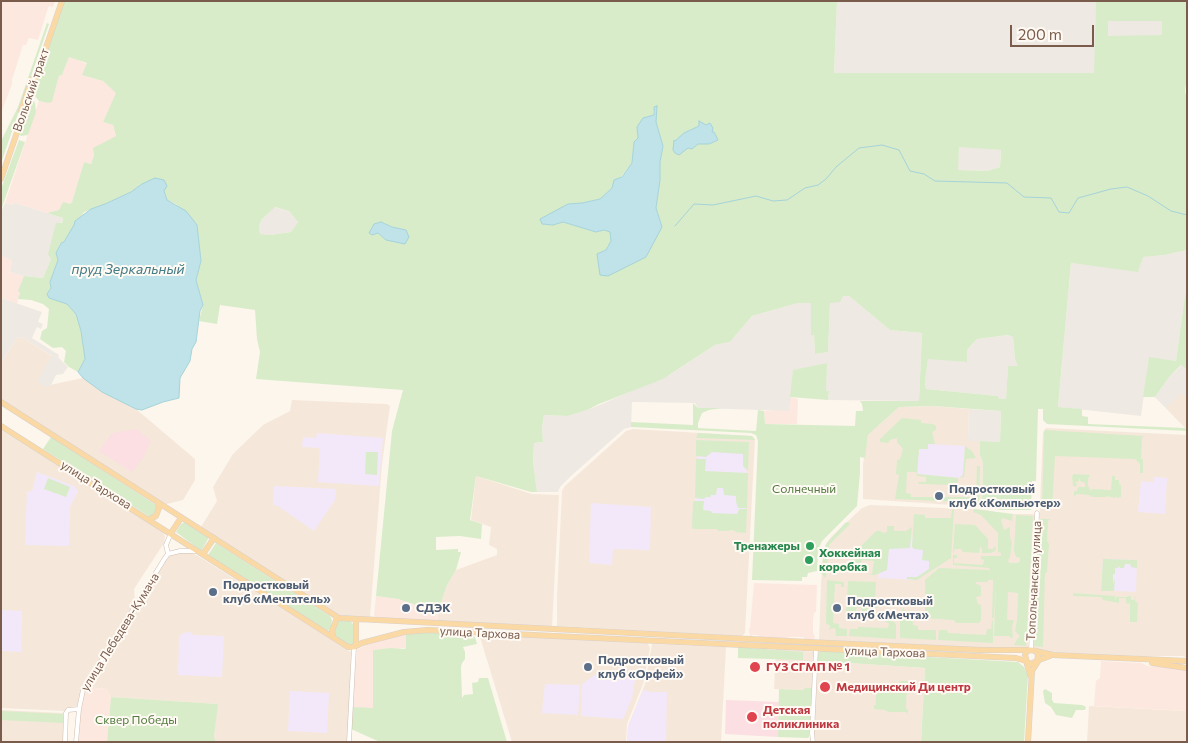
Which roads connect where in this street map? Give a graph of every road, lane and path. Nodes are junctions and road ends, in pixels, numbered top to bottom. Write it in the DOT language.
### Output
graph roads {
  1 [pos="60,1"];
  2 [pos="1,169"];
  3 [pos="1,179"];
  4 [pos="1,402"];
  5 [pos="1,426"];
  6 [pos="158,503"];
  7 [pos="1037,513"];
  8 [pos="181,518"];
  9 [pos="150,520"];
  10 [pos="171,534"];
  11 [pos="214,538"];
  12 [pos="197,551"];
  13 [pos="168,554"];
  14 [pos="203,554"];
  15 [pos="337,618"];
  16 [pos="356,620"];
  17 [pos="390,622"];
  18 [pos="475,629"];
  19 [pos="556,630"];
  20 [pos="391,635"];
  21 [pos="556,636"];
  22 [pos="333,638"];
  23 [pos="728,638"];
  24 [pos="745,639"];
  25 [pos="816,643"];
  26 [pos="829,643"];
  27 [pos="728,645"];
  28 [pos="744,646"];
  29 [pos="354,647"];
  30 [pos="816,649"];
  31 [pos="829,650"];
  32 [pos="1032,650"];
  33 [pos="998,654"];
  34 [pos="1053,655"];
  35 [pos="1141,660"];
  36 [pos="1026,661"];
  37 [pos="1037,661"];
  38 [pos="1187,661"];
  39 [pos="1187,668"];
  40 [pos="1031,676"];
  41 [pos="78,709"];
  42 [pos="65,742"];
  43 [pos="76,742"];
  44 [pos="349,742"];
  45 [pos="814,742"];
  46 [pos="1028,742"];
  1 -- 2 [label="main road, Вольский тракт"];
  1 -- 3 [label="main road, Вольский тракт"];
  4 -- 6 [label="main road, улица Тархова"];
  5 -- 9 [label="main road, улица Тархова"];
  6 -- 8 [label="main road, улица Тархова"];
  6 -- 9 [label="main road"];
  7 -- 32 [label="street, Топольчанская улица"];
  8 -- 10 [label="main road"];
  8 -- 11 [label="main road, улица Тархова"];
  9 -- 10 [label="main road, улица Тархова"];
  10 -- 12 [label="main road, улица Тархова"];
  10 -- 13 [label="street, улица Лебедева-Кумача"];
  11 -- 14 [label="main road"];
  11 -- 15 [label="main road, улица Тархова"];
  12 -- 13 [label="street"];
  12 -- 14 [label="main road, улица Тархова"];
  13 -- 41 [label="street, улица Лебедева-Кумача"];
  14 -- 22 [label="main road, улица Тархова"];
  15 -- 16 [label="main road, улица Тархова"];
  15 -- 22 [label="main road"];
  16 -- 17 [label="main road, улица Тархова"];
  16 -- 29 [label="main road"];
  17 -- 18 [label="main road, улица Тархова"];
  17 -- 20 [label="main road"];
  18 -- 19 [label="main road, улица Тархова"];
  18 -- 20 [label="main road, улица Тархова"];
  18 -- 21 [label="main road, улица Тархова"];
  19 -- 21 [label="main road"];
  19 -- 23 [label="main road, улица Тархова"];
  20 -- 29 [label="main road, улица Тархова"];
  21 -- 27 [label="main road, улица Тархова"];
  22 -- 29 [label="main road, улица Тархова"];
  23 -- 24 [label="main road, улица Тархова"];
  23 -- 27 [label="main road"];
  24 -- 25 [label="main road, улица Тархова"];
  24 -- 28 [label="main road"];
  25 -- 26 [label="main road, улица Тархова"];
  25 -- 30 [label="main road"];
  26 -- 31 [label="main road"];
  26 -- 33 [label="main road, улица Тархова"];
  27 -- 28 [label="main road, улица Тархова"];
  28 -- 30 [label="main road, улица Тархова"];
  29 -- 44 [label="street"];
  30 -- 31 [label="main road, улица Тархова"];
  30 -- 45 [label="street"];
  31 -- 33 [label="main road, улица Тархова"];
  32 -- 33 [label="main road, улица Тархова"];
  32 -- 34 [label="main road, улица Тархова"];
  32 -- 36 [label="main road"];
  32 -- 37 [label="main road"];
  33 -- 36 [label="main road, улица Тархова"];
  34 -- 35 [label="main road, улица Тархова"];
  34 -- 37 [label="main road, улица Тархова"];
  35 -- 38 [label="main road, улица Тархова"];
  35 -- 39 [label="main road, улица Тархова"];
  36 -- 37 [label="main road"];
  36 -- 40 [label="main road"];
  37 -- 40 [label="main road"];
  40 -- 46 [label="main road"];
  41 -- 42 [label="street"];
  41 -- 43 [label="street, улица Лебедева-Кумача"];
}
